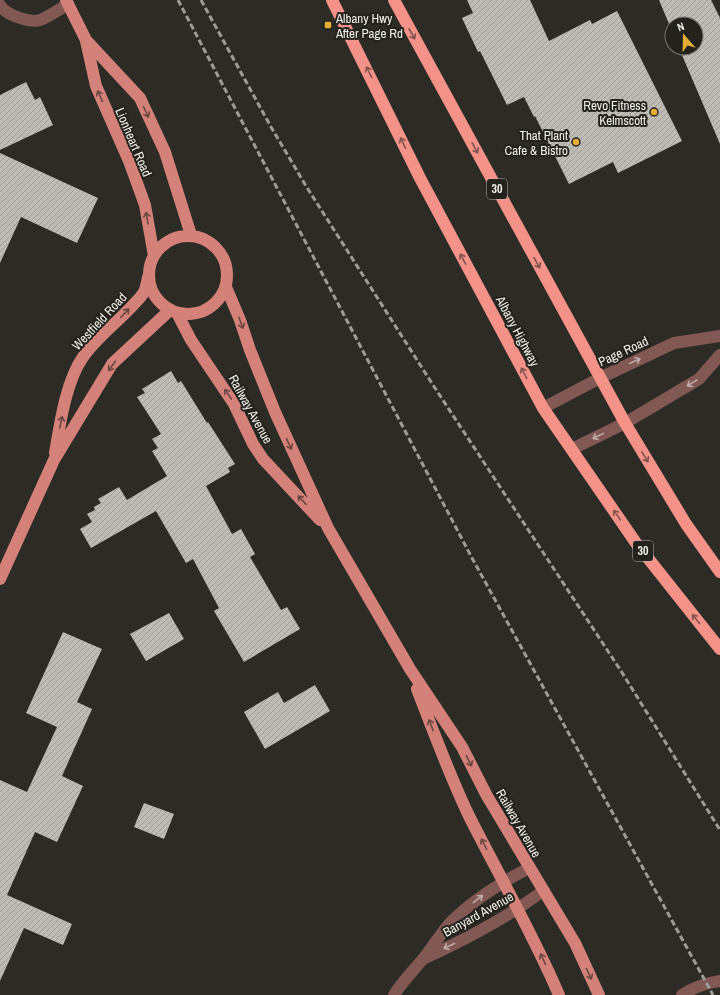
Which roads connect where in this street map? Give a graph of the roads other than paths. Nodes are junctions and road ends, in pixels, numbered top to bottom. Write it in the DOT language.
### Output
graph roads {
  1 [pos="332,0"];
  2 [pos="394,0"];
  3 [pos="67,2"];
  4 [pos="0,5"];
  5 [pos="86,40"];
  6 [pos="191,235"];
  7 [pos="154,256"];
  8 [pos="149,271"];
  9 [pos="226,287"];
  10 [pos="173,311"];
  11 [pos="720,336"];
  12 [pos="720,356"];
  13 [pos="600,378"];
  14 [pos="543,408"];
  15 [pos="625,424"];
  16 [pos="572,449"];
  17 [pos="54,460"];
  18 [pos="328,528"];
  19 [pos="720,572"];
  20 [pos="0,579"];
  21 [pos="720,650"];
  22 [pos="410,669"];
  23 [pos="529,868"];
  24 [pos="503,881"];
  25 [pos="543,891"];
  26 [pos="518,909"];
  27 [pos="424,958"];
  28 [pos="720,981"];
  29 [pos="394,995"];
  30 [pos="559,995"];
  31 [pos="599,995"];
  32 [pos="682,995"];
  14 -- 1 [label="highway, Albany Highway / 30, one-way"];
  2 -- 13 [label="highway, 30, one-way"];
  3 -- 4 [label="street"];
  3 -- 5 [label="main road, Lionheart Road"];
  5 -- 6 [label="main road, Lionheart Road, one-way"];
  7 -- 5 [label="main road, Lionheart Road, one-way"];
  6 -- 7 [label="main road"];
  6 -- 9 [label="main road"];
  7 -- 8 [label="main road"];
  8 -- 10 [label="main road"];
  17 -- 8 [label="main road, Westfield Road, one-way"];
  9 -- 10 [label="main road"];
  9 -- 18 [label="main road, Railway Avenue, one-way"];
  10 -- 17 [label="main road, Westfield Road, one-way"];
  18 -- 10 [label="main road, Railway Avenue, one-way"];
  13 -- 11 [label="street, Page Road, one-way"];
  12 -- 15 [label="street, one-way"];
  13 -- 14 [label="street, Page Road"];
  13 -- 15 [label="highway, 30"];
  14 -- 16 [label="highway, Albany Highway / 30"];
  15 -- 16 [label="street, one-way"];
  15 -- 19 [label="highway, 30, one-way"];
  21 -- 16 [label="highway, Albany Highway / 30, one-way"];
  17 -- 20 [label="main road, Westfield Road"];
  18 -- 22 [label="main road, Railway Avenue"];
  22 -- 23 [label="main road, Railway Avenue, one-way"];
  24 -- 22 [label="main road, Railway Avenue, one-way"];
  23 -- 24 [label="street, Banyard Avenue"];
  23 -- 25 [label="main road, Railway Avenue"];
  24 -- 26 [label="main road, Railway Avenue"];
  27 -- 24 [label="street, Banyard Avenue, one-way"];
  25 -- 26 [label="street, Banyard Avenue"];
  25 -- 31 [label="main road, Railway Avenue, one-way"];
  26 -- 27 [label="street, Banyard Avenue, one-way"];
  30 -- 26 [label="main road, Railway Avenue, one-way"];
  27 -- 29 [label="street, Banyard Avenue"];
  28 -- 32 [label="street"];
}
